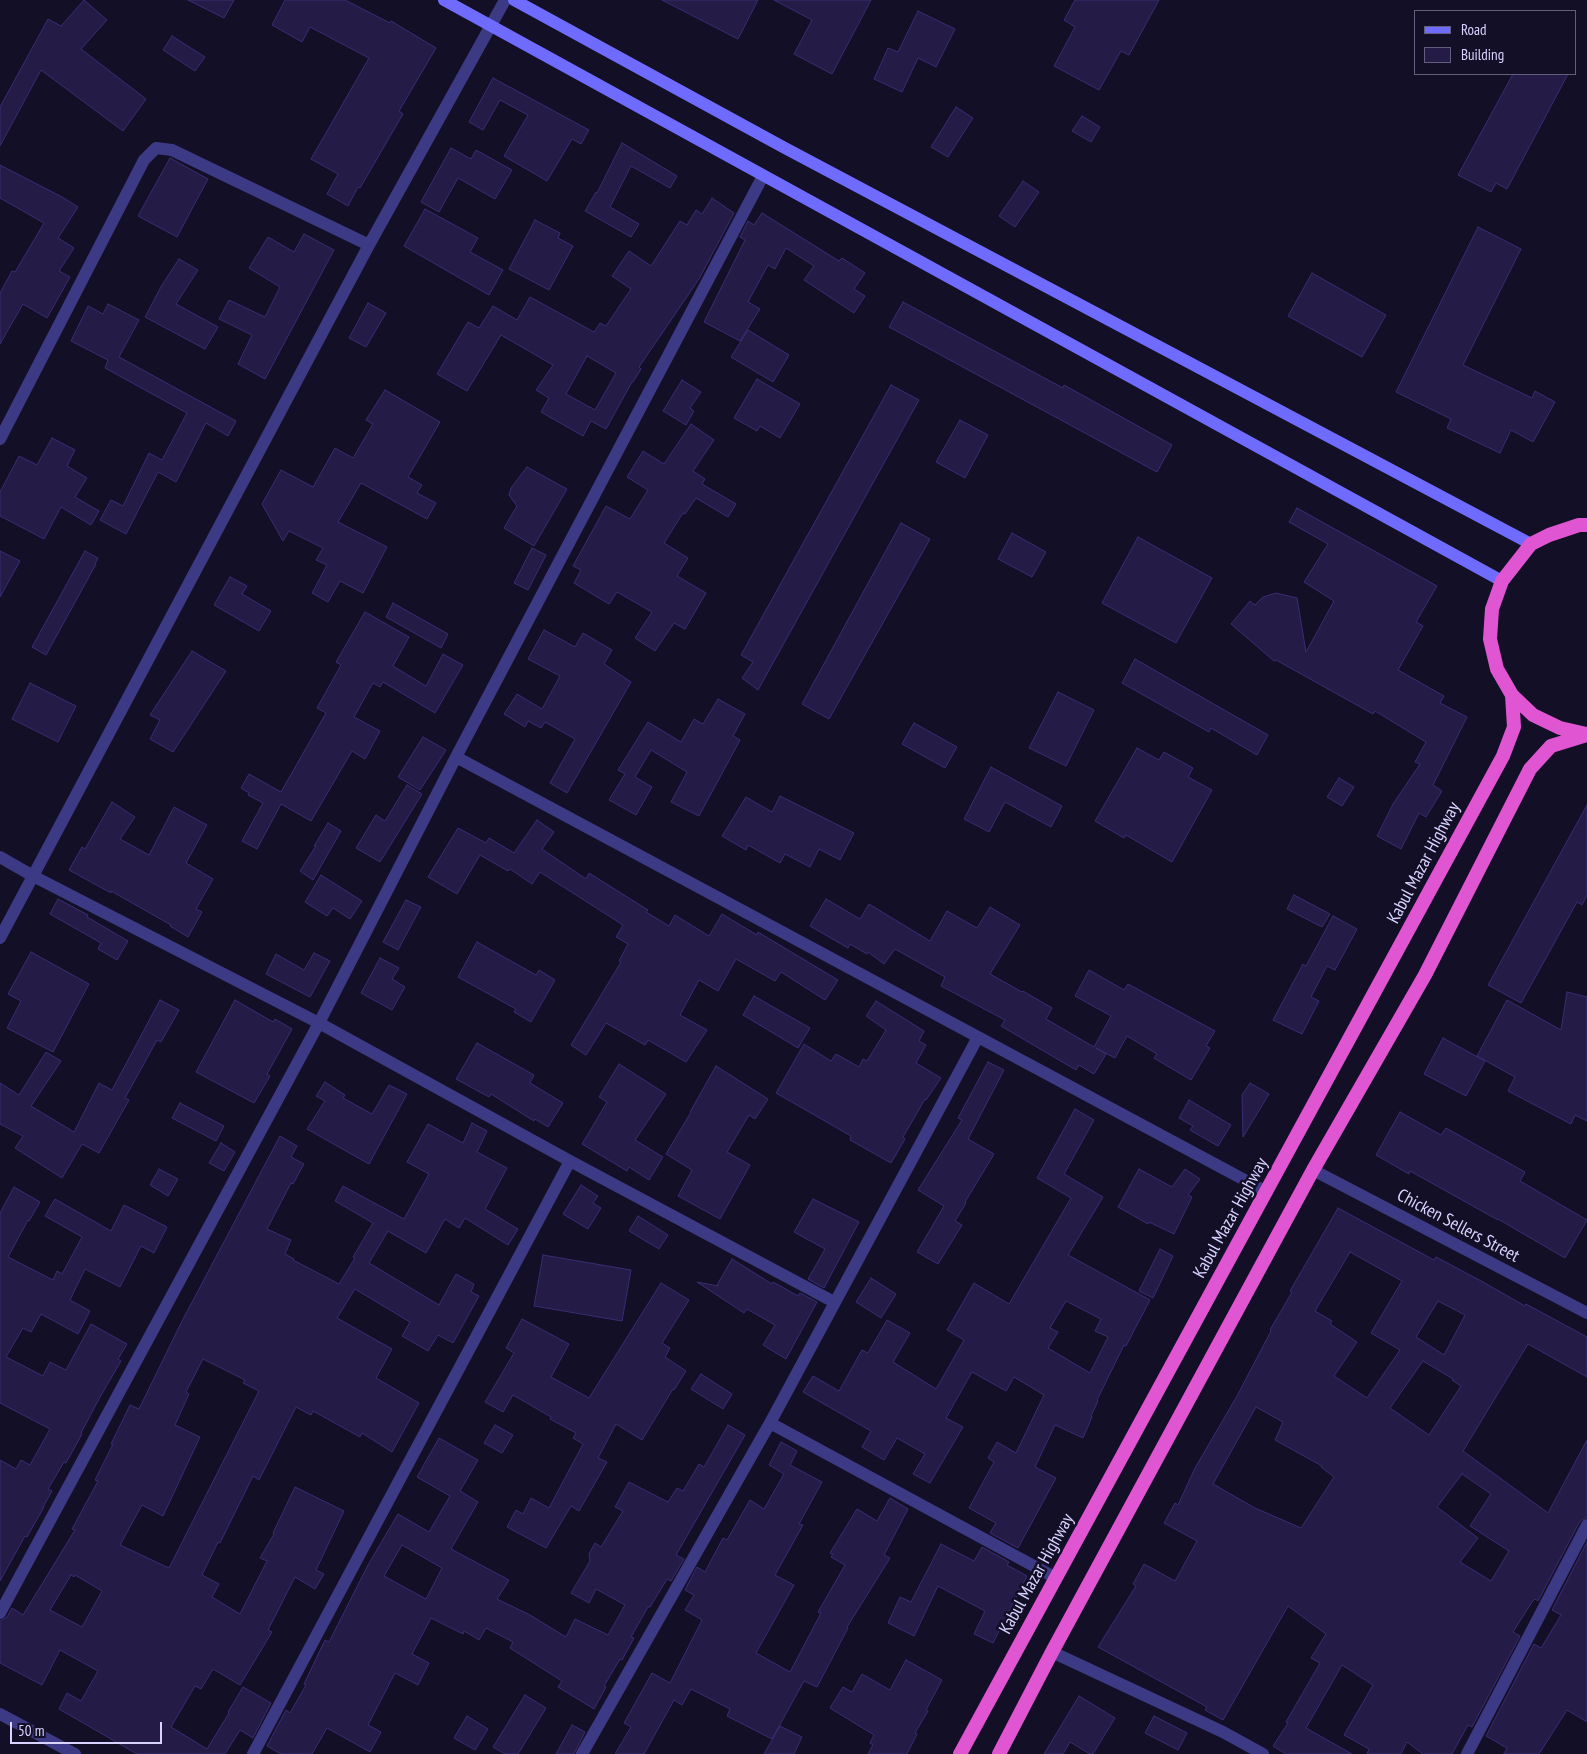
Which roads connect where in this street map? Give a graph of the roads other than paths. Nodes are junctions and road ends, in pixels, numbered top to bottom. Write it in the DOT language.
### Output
graph roads {
  1 [pos="444,0"];
  2 [pos="505,0"];
  3 [pos="514,0"];
  4 [pos="492,26"];
  5 [pos="763,176"];
  6 [pos="369,245"];
  7 [pos="0,439"];
  8 [pos="1587,525"];
  9 [pos="1530,544"];
  10 [pos="1502,581"];
  11 [pos="1512,694"];
  12 [pos="1587,734"];
  13 [pos="456,757"];
  14 [pos="0,857"];
  15 [pos="33,876"];
  16 [pos="0,938"];
  17 [pos="319,1023"];
  18 [pos="978,1038"];
  19 [pos="570,1161"];
  20 [pos="1313,1170"];
  21 [pos="1266,1192"];
  22 [pos="834,1302"];
  23 [pos="1587,1313"];
  24 [pos="770,1422"];
  25 [pos="1587,1525"];
  26 [pos="1056,1578"];
  27 [pos="0,1613"];
  28 [pos="1052,1652"];
  29 [pos="0,1714"];
  30 [pos="75,1754"];
  31 [pos="253,1754"];
  32 [pos="582,1754"];
  33 [pos="960,1754"];
  34 [pos="999,1754"];
  35 [pos="1263,1754"];
  36 [pos="1467,1754"];
  1 -- 4 [label="main road"];
  2 -- 4 [label="street"];
  3 -- 9 [label="main road"];
  4 -- 5 [label="main road"];
  4 -- 6 [label="street"];
  5 -- 10 [label="main road"];
  5 -- 13 [label="street"];
  6 -- 7 [label="street"];
  6 -- 15 [label="street"];
  8 -- 9 [label="highway"];
  9 -- 10 [label="highway"];
  10 -- 11 [label="highway"];
  11 -- 12 [label="highway"];
  11 -- 21 [label="highway, Kabul Mazar Highway"];
  12 -- 20 [label="highway"];
  13 -- 17 [label="street"];
  13 -- 18 [label="street"];
  14 -- 15 [label="street"];
  15 -- 16 [label="street"];
  15 -- 17 [label="street"];
  17 -- 19 [label="street"];
  17 -- 27 [label="street"];
  18 -- 21 [label="street"];
  18 -- 22 [label="street"];
  19 -- 22 [label="street"];
  19 -- 31 [label="street"];
  20 -- 23 [label="street, Chicken Sellers Street"];
  20 -- 28 [label="highway"];
  21 -- 26 [label="highway, Kabul Mazar Highway"];
  22 -- 24 [label="street"];
  24 -- 26 [label="street"];
  24 -- 32 [label="street"];
  25 -- 36 [label="street"];
  26 -- 33 [label="highway, Kabul Mazar Highway"];
  28 -- 34 [label="highway"];
  28 -- 35 [label="street"];
  29 -- 30 [label="street"];
}
